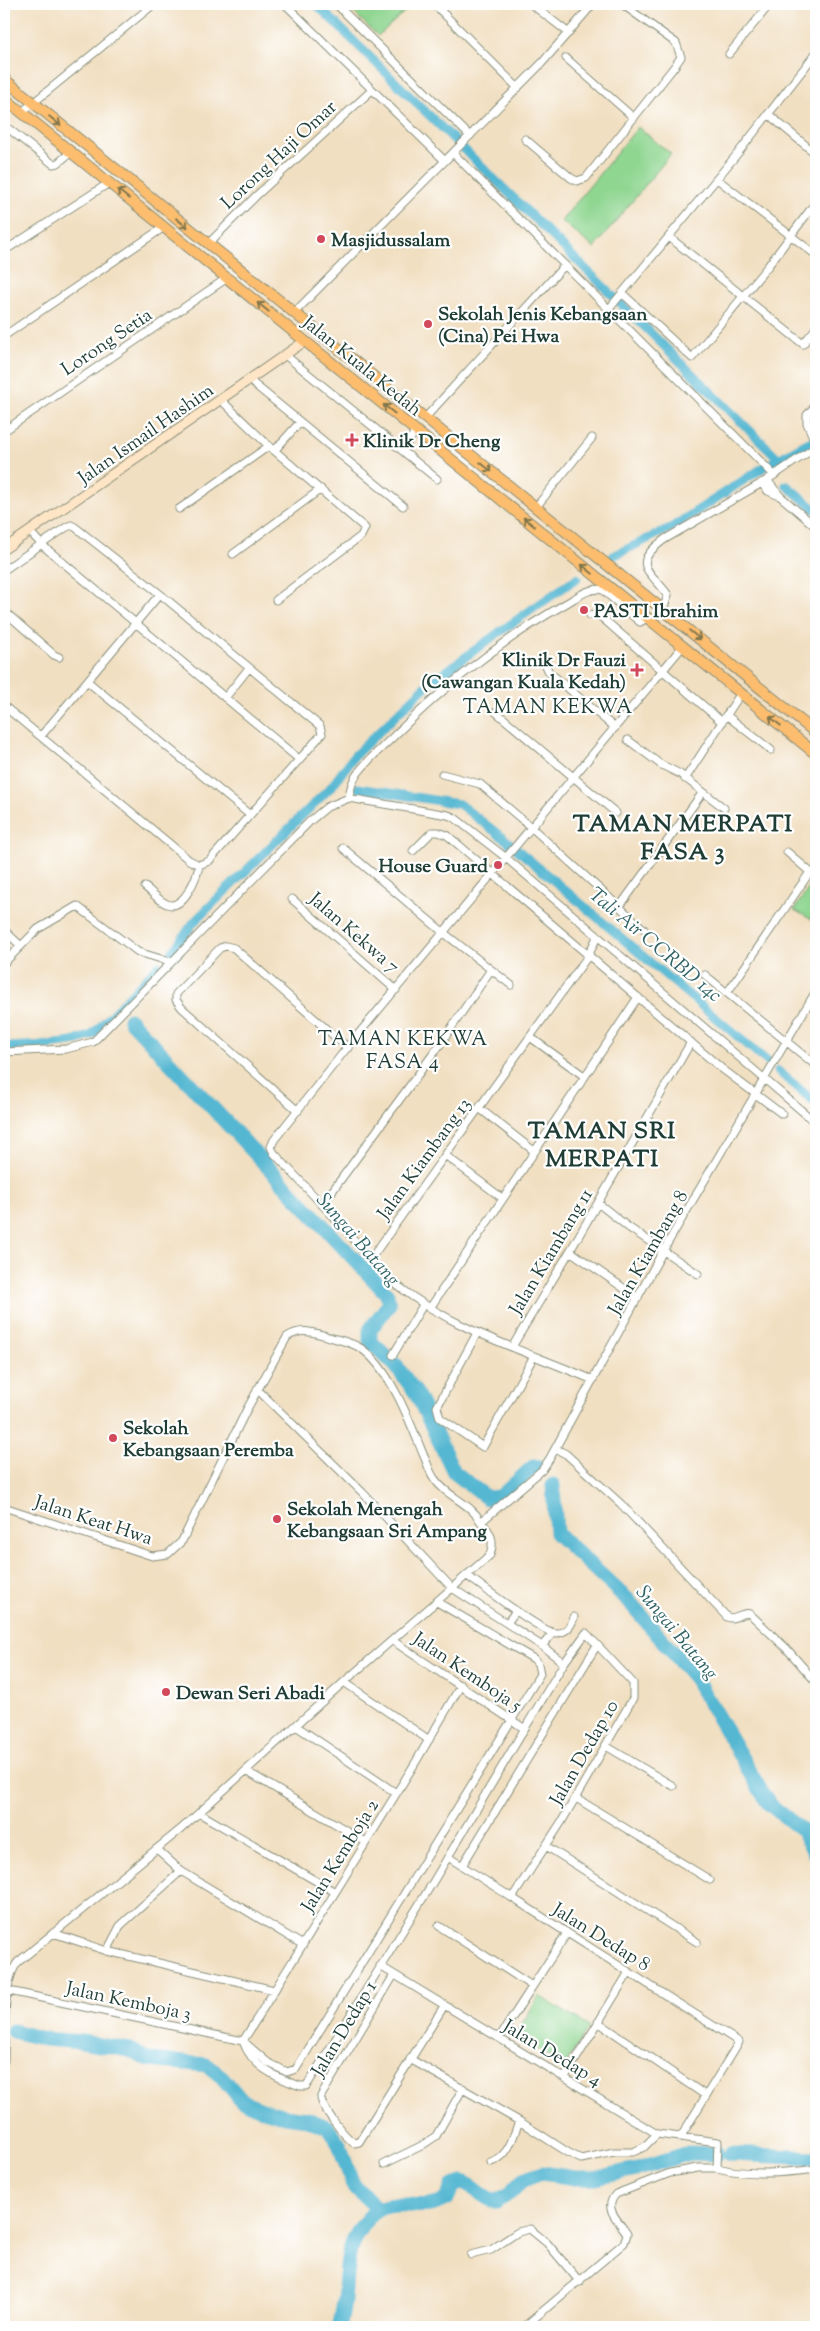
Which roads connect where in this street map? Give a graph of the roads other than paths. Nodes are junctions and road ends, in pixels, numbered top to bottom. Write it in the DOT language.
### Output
graph roads {
  1 [pos="154,4"];
  2 [pos="284,4"];
  3 [pos="336,4"];
  4 [pos="434,4"];
  5 [pos="531,4"];
  6 [pos="593,4"];
  7 [pos="622,4"];
  8 [pos="770,4"];
  9 [pos="569,33"];
  10 [pos="816,53"];
  11 [pos="729,54"];
  12 [pos="566,58"];
  13 [pos="4,79"];
  14 [pos="518,88"];
  15 [pos="372,90"];
  16 [pos="4,98"];
  17 [pos="33,103"];
  18 [pos="22,112"];
  19 [pos="768,114"];
  20 [pos="634,118"];
  21 [pos="4,125"];
  22 [pos="468,138"];
  23 [pos="525,139"];
  24 [pos="455,150"];
  25 [pos="71,152"];
  26 [pos="816,154"];
  27 [pos="445,161"];
  28 [pos="717,179"];
  29 [pos="108,183"];
  30 [pos="816,202"];
  31 [pos="164,227"];
  32 [pos="791,235"];
  33 [pos="669,237"];
  34 [pos="208,244"];
  35 [pos="4,252"];
  36 [pos="816,255"];
  37 [pos="565,265"];
  38 [pos="227,278"];
  39 [pos="743,296"];
  40 [pos="618,297"];
  41 [pos="609,309"];
  42 [pos="294,313"];
  43 [pos="816,328"];
  44 [pos="4,336"];
  45 [pos="305,341"];
  46 [pos="285,355"];
  47 [pos="249,380"];
  48 [pos="221,400"];
  49 [pos="816,405"];
  50 [pos="425,418"];
  51 [pos="300,422"];
  52 [pos="6,426"];
  53 [pos="416,431"];
  54 [pos="592,438"];
  55 [pos="816,446"];
  56 [pos="272,448"];
  57 [pos="402,450"];
  58 [pos="773,473"];
  59 [pos="437,479"];
  60 [pos="764,481"];
  61 [pos="321,490"];
  62 [pos="402,506"];
  63 [pos="536,507"];
  64 [pos="179,509"];
  65 [pos="816,527"];
  66 [pos="30,532"];
  67 [pos="42,545"];
  68 [pos="4,550"];
  69 [pos="233,554"];
  70 [pos="4,570"];
  71 [pos="160,594"];
  72 [pos="276,600"];
  73 [pos="664,610"];
  74 [pos="4,611"];
  75 [pos="590,615"];
  76 [pos="647,618"];
  77 [pos="136,624"];
  78 [pos="683,646"];
  79 [pos="59,657"];
  80 [pos="546,661"];
  81 [pos="249,668"];
  82 [pos="662,670"];
  83 [pos="88,680"];
  84 [pos="741,693"];
  85 [pos="225,698"];
  86 [pos="4,706"];
  87 [pos="496,712"];
  88 [pos="726,715"];
  89 [pos="722,722"];
  90 [pos="805,724"];
  91 [pos="615,728"];
  92 [pos="816,733"];
  93 [pos="41,736"];
  94 [pos="816,739"];
  95 [pos="628,740"];
  96 [pos="771,750"];
  97 [pos="816,754"];
  98 [pos="300,760"];
  99 [pos="442,774"];
  100 [pos="574,778"];
  101 [pos="685,779"];
  102 [pos="703,792"];
  103 [pos="349,798"];
  104 [pos="724,808"];
  105 [pos="616,813"];
  106 [pos="250,815"];
  107 [pos="532,828"];
  108 [pos="343,848"];
  109 [pos="413,851"];
  110 [pos="787,852"];
  111 [pos="505,857"];
  112 [pos="199,865"];
  113 [pos="810,872"];
  114 [pos="492,874"];
  115 [pos="816,877"];
  116 [pos="145,887"];
  117 [pos="292,899"];
  118 [pos="620,906"];
  119 [pos="644,929"];
  120 [pos="4,930"];
  121 [pos="444,933"];
  122 [pos="597,937"];
  123 [pos="20,945"];
  124 [pos="588,956"];
  125 [pos="171,962"];
  126 [pos="4,963"];
  127 [pos="490,971"];
  128 [pos="705,975"];
  129 [pos="510,985"];
  130 [pos="396,990"];
  131 [pos="816,991"];
  132 [pos="727,993"];
  133 [pos="638,997"];
  134 [pos="530,1037"];
  135 [pos="691,1042"];
  136 [pos="785,1042"];
  137 [pos="348,1048"];
  138 [pos="4,1052"];
  139 [pos="814,1064"];
  140 [pos="584,1076"];
  141 [pos="764,1078"];
  142 [pos="755,1095"];
  143 [pos="479,1108"];
  144 [pos="298,1111"];
  145 [pos="782,1114"];
  146 [pos="816,1123"];
  147 [pos="534,1151"];
  148 [pos="446,1155"];
  149 [pos="502,1198"];
  150 [pos="598,1203"];
  151 [pos="322,1206"];
  152 [pos="342,1226"];
  153 [pos="348,1233"];
  154 [pos="570,1250"];
  155 [pos="663,1251"];
  156 [pos="372,1257"];
  157 [pos="698,1274"];
  158 [pos="638,1298"];
  159 [pos="426,1306"];
  160 [pos="477,1333"];
  161 [pos="512,1347"];
  162 [pos="394,1355"];
  163 [pos="534,1356"];
  164 [pos="593,1380"];
  165 [pos="257,1389"];
  166 [pos="556,1449"];
  167 [pos="4,1507"];
  168 [pos="482,1522"];
  169 [pos="466,1575"];
  170 [pos="452,1588"];
  171 [pos="437,1602"];
  172 [pos="516,1611"];
  173 [pos="574,1617"];
  174 [pos="508,1623"];
  175 [pos="553,1633"];
  176 [pos="393,1641"];
  177 [pos="597,1645"];
  178 [pos="542,1646"];
  179 [pos="564,1663"];
  180 [pos="344,1682"];
  181 [pos="816,1682"];
  182 [pos="461,1686"];
  183 [pos="512,1719"];
  184 [pos="296,1726"];
  185 [pos="526,1729"];
  186 [pos="429,1740"];
  187 [pos="606,1746"];
  188 [pos="246,1771"];
  189 [pos="673,1786"];
  190 [pos="396,1793"];
  191 [pos="576,1798"];
  192 [pos="199,1813"];
  193 [pos="366,1842"];
  194 [pos="546,1846"];
  195 [pos="157,1849"];
  196 [pos="448,1857"];
  197 [pos="462,1866"];
  198 [pos="180,1871"];
  199 [pos="710,1880"];
  200 [pos="335,1892"];
  201 [pos="512,1898"];
  202 [pos="439,1926"];
  203 [pos="53,1933"];
  204 [pos="567,1933"];
  205 [pos="697,1942"];
  206 [pos="303,1944"];
  207 [pos="108,1951"];
  208 [pos="380,1966"];
  209 [pos="629,1972"];
  210 [pos="394,1975"];
  211 [pos="532,1986"];
  212 [pos="274,1990"];
  213 [pos="9,1991"];
  214 [pos="444,2006"];
  215 [pos="598,2022"];
  216 [pos="499,2038"];
  217 [pos="243,2041"];
  218 [pos="410,2059"];
  219 [pos="4,2061"];
  220 [pos="565,2077"];
  221 [pos="463,2088"];
  222 [pos="706,2094"];
  223 [pos="519,2121"];
  224 [pos="657,2134"];
  225 [pos="680,2138"];
  226 [pos="491,2162"];
  227 [pos="384,2164"];
  228 [pos="717,2168"];
  229 [pos="816,2169"];
  230 [pos="471,2255"];
  231 [pos="580,2282"];
  232 [pos="524,2327"];
  1 -- 17 [label="street"];
  2 -- 15 [label="street"];
  3 -- 22 [label="street"];
  4 -- 14 [label="street"];
  5 -- 9 [label="street"];
  6 -- 9 [label="street"];
  7 -- 20 [label="street"];
  8 -- 11 [label="street"];
  9 -- 14 [label="street"];
  10 -- 19 [label="street"];
  12 -- 20 [label="street"];
  13 -- 17 [label="main road, Jalan Kuala Kedah"];
  14 -- 22 [label="street"];
  15 -- 27 [label="street"];
  15 -- 34 [label="street, Lorong Haji Omar"];
  16 -- 18 [label="main road, Jalan Kuala Kedah"];
  17 -- 18 [label="street"];
  17 -- 34 [label="main road, Jalan Kuala Kedah, one-way"];
  18 -- 25 [label="main road, Jalan Kuala Kedah"];
  19 -- 26 [label="street"];
  19 -- 28 [label="street"];
  20 -- 23 [label="street"];
  21 -- 25 [label="street"];
  22 -- 24 [label="street"];
  24 -- 27 [label="street"];
  24 -- 37 [label="street"];
  25 -- 29 [label="main road, Jalan Kuala Kedah"];
  27 -- 42 [label="street"];
  28 -- 32 [label="street"];
  28 -- 33 [label="street"];
  31 -- 29 [label="main road, Jalan Kuala Kedah, one-way"];
  29 -- 35 [label="street"];
  30 -- 32 [label="street"];
  31 -- 38 [label="main road, Jalan Kuala Kedah"];
  31 -- 44 [label="street"];
  32 -- 36 [label="street"];
  32 -- 39 [label="street"];
  33 -- 39 [label="street"];
  33 -- 40 [label="street"];
  34 -- 42 [label="main road, Jalan Kuala Kedah"];
  37 -- 41 [label="street"];
  37 -- 50 [label="street"];
  45 -- 38 [label="main road, Jalan Kuala Kedah, one-way"];
  38 -- 52 [label="street, Lorong Setia"];
  39 -- 40 [label="street"];
  39 -- 43 [label="street"];
  40 -- 41 [label="street"];
  41 -- 58 [label="street"];
  42 -- 50 [label="main road, Jalan Kuala Kedah"];
  45 -- 46 [label="street, Jalan Ismail Hashim"];
  53 -- 45 [label="main road, Jalan Kuala Kedah, one-way"];
  46 -- 47 [label="street, Jalan Ismail Hashim"];
  46 -- 57 [label="street"];
  47 -- 48 [label="street, Jalan Ismail Hashim"];
  47 -- 51 [label="street"];
  48 -- 56 [label="street"];
  48 -- 66 [label="street, Jalan Ismail Hashim"];
  49 -- 55 [label="street"];
  50 -- 63 [label="main road, Jalan Kuala Kedah, one-way"];
  51 -- 56 [label="street"];
  51 -- 62 [label="street"];
  53 -- 57 [label="street"];
  76 -- 53 [label="main road, Jalan Kuala Kedah, one-way"];
  54 -- 63 [label="street"];
  55 -- 58 [label="street"];
  56 -- 61 [label="street"];
  56 -- 64 [label="street"];
  57 -- 59 [label="street"];
  58 -- 60 [label="street"];
  60 -- 65 [label="street"];
  60 -- 73 [label="street"];
  61 -- 69 [label="street"];
  61 -- 72 [label="street"];
  63 -- 73 [label="main road, Jalan Kuala Kedah"];
  66 -- 67 [label="street"];
  66 -- 68 [label="street, Jalan Ismail Hashim"];
  67 -- 70 [label="street"];
  67 -- 71 [label="street"];
  67 -- 77 [label="street"];
  71 -- 77 [label="street"];
  71 -- 81 [label="street"];
  73 -- 90 [label="main road, Jalan Kuala Kedah, one-way"];
  74 -- 79 [label="street"];
  75 -- 82 [label="street"];
  76 -- 78 [label="main road, Jalan Kuala Kedah"];
  76 -- 103 [label="street"];
  77 -- 83 [label="street"];
  77 -- 85 [label="street"];
  78 -- 82 [label="street"];
  78 -- 84 [label="main road, Jalan Kuala Kedah"];
  80 -- 91 [label="street"];
  81 -- 85 [label="street"];
  81 -- 98 [label="street"];
  82 -- 89 [label="street"];
  82 -- 91 [label="street"];
  83 -- 93 [label="street"];
  83 -- 106 [label="street"];
  84 -- 88 [label="street"];
  97 -- 84 [label="main road, Jalan Kuala Kedah, one-way"];
  85 -- 98 [label="street"];
  86 -- 93 [label="street"];
  87 -- 100 [label="street"];
  88 -- 89 [label="street"];
  88 -- 96 [label="street"];
  89 -- 101 [label="street"];
  90 -- 92 [label="main road, Jalan Kuala Kedah"];
  90 -- 94 [label="main road"];
  91 -- 100 [label="street"];
  93 -- 112 [label="street"];
  95 -- 101 [label="street"];
  98 -- 106 [label="street"];
  99 -- 107 [label="street"];
  100 -- 105 [label="street"];
  100 -- 107 [label="street"];
  101 -- 102 [label="street"];
  102 -- 104 [label="street"];
  102 -- 118 [label="street"];
  103 -- 111 [label="street"];
  103 -- 125 [label="street"];
  106 -- 112 [label="street"];
  107 -- 111 [label="street"];
  107 -- 118 [label="street"];
  108 -- 121 [label="street"];
  109 -- 114 [label="street"];
  110 -- 113 [label="street"];
  111 -- 114 [label="street"];
  111 -- 122 [label="street"];
  112 -- 116 [label="street"];
  113 -- 115 [label="street"];
  113 -- 132 [label="street"];
  114 -- 121 [label="street"];
  114 -- 124 [label="street"];
  117 -- 130 [label="street, Jalan Kekwa 7"];
  118 -- 119 [label="street"];
  120 -- 123 [label="street"];
  121 -- 127 [label="street"];
  121 -- 130 [label="street"];
  122 -- 124 [label="street, Jalan Kiambang 13"];
  122 -- 141 [label="street"];
  123 -- 125 [label="street"];
  123 -- 126 [label="street"];
  124 -- 133 [label="street"];
  124 -- 134 [label="street, Jalan Kiambang 13"];
  125 -- 138 [label="street"];
  127 -- 129 [label="street"];
  127 -- 151 [label="street"];
  128 -- 132 [label="street"];
  130 -- 137 [label="street"];
  131 -- 136 [label="street, Jalan Kiambang 8"];
  132 -- 136 [label="street"];
  133 -- 135 [label="street"];
  133 -- 140 [label="street"];
  134 -- 140 [label="street"];
  134 -- 143 [label="street, Jalan Kiambang 13"];
  135 -- 142 [label="street"];
  135 -- 150 [label="street, Jalan Kiambang 11"];
  136 -- 139 [label="street"];
  136 -- 141 [label="street, Jalan Kiambang 8"];
  137 -- 144 [label="street"];
  137 -- 144 [label="street"];
  140 -- 147 [label="street"];
  141 -- 142 [label="street, Jalan Kiambang 8"];
  141 -- 146 [label="street"];
  142 -- 145 [label="street"];
  142 -- 155 [label="street, Jalan Kiambang 8"];
  143 -- 147 [label="street"];
  143 -- 148 [label="street, Jalan Kiambang 13"];
  144 -- 151 [label="street"];
  147 -- 149 [label="street"];
  148 -- 149 [label="street"];
  148 -- 156 [label="street, Jalan Kiambang 13"];
  149 -- 159 [label="street"];
  150 -- 154 [label="street, Jalan Kiambang 11"];
  150 -- 155 [label="street"];
  151 -- 152 [label="street"];
  153 -- 156 [label="street"];
  154 -- 158 [label="street"];
  154 -- 161 [label="street, Jalan Kiambang 11"];
  155 -- 157 [label="street"];
  155 -- 158 [label="street, Jalan Kiambang 8"];
  156 -- 159 [label="street"];
  158 -- 164 [label="street, Jalan Kiambang 8"];
  159 -- 160 [label="street"];
  159 -- 162 [label="street"];
  160 -- 161 [label="street"];
  160 -- 163 [label="street"];
  161 -- 163 [label="street"];
  163 -- 164 [label="street"];
  164 -- 166 [label="street, Jalan Kiambang 8"];
  165 -- 167 [label="street, Jalan Keat Hwa"];
  165 -- 168 [label="street, Jalan Keat Hwa"];
  165 -- 170 [label="street"];
  166 -- 168 [label="street, Jalan Kiambang 8"];
  166 -- 181 [label="street"];
  168 -- 169 [label="street"];
  169 -- 170 [label="street"];
  169 -- 172 [label="street"];
  170 -- 171 [label="street"];
  170 -- 174 [label="street"];
  171 -- 176 [label="street"];
  171 -- 183 [label="street"];
  172 -- 174 [label="street"];
  172 -- 175 [label="street"];
  173 -- 175 [label="street"];
  174 -- 178 [label="street"];
  175 -- 178 [label="street"];
  176 -- 180 [label="street"];
  176 -- 182 [label="street, Jalan Kemboja 5"];
  177 -- 179 [label="street"];
  177 -- 187 [label="street, Jalan Dedap 10"];
  177 -- 197 [label="street"];
  178 -- 179 [label="street"];
  179 -- 185 [label="street"];
  180 -- 184 [label="street"];
  180 -- 186 [label="street"];
  182 -- 183 [label="street, Jalan Kemboja 5"];
  182 -- 186 [label="street, Jalan Kemboja 2"];
  183 -- 185 [label="street, Jalan Kemboja 5"];
  183 -- 217 [label="street"];
  184 -- 188 [label="street"];
  184 -- 190 [label="street"];
  185 -- 196 [label="street"];
  186 -- 190 [label="street, Jalan Kemboja 2"];
  187 -- 189 [label="street"];
  187 -- 191 [label="street, Jalan Dedap 10"];
  188 -- 192 [label="street"];
  188 -- 193 [label="street"];
  190 -- 193 [label="street, Jalan Kemboja 2"];
  191 -- 194 [label="street, Jalan Dedap 10"];
  191 -- 199 [label="street"];
  192 -- 195 [label="street"];
  192 -- 200 [label="street"];
  193 -- 200 [label="street, Jalan Kemboja 2"];
  194 -- 201 [label="street, Jalan Dedap 10"];
  194 -- 205 [label="street"];
  195 -- 198 [label="street"];
  195 -- 203 [label="street"];
  196 -- 197 [label="street, Jalan Dedap 8"];
  196 -- 208 [label="street"];
  197 -- 201 [label="street, Jalan Dedap 8"];
  198 -- 206 [label="street"];
  198 -- 207 [label="street"];
  200 -- 206 [label="street, Jalan Kemboja 2"];
  201 -- 204 [label="street, Jalan Dedap 8"];
  202 -- 211 [label="street"];
  203 -- 207 [label="street"];
  203 -- 213 [label="street"];
  204 -- 209 [label="street, Jalan Dedap 8"];
  204 -- 211 [label="street"];
  206 -- 212 [label="street, Jalan Kemboja 2"];
  207 -- 212 [label="street"];
  208 -- 210 [label="street, Jalan Dedap 4"];
  208 -- 217 [label="street"];
  209 -- 215 [label="street"];
  209 -- 222 [label="street, Jalan Dedap 8"];
  210 -- 214 [label="street, Jalan Dedap 4"];
  210 -- 218 [label="street, Jalan Dedap 1"];
  211 -- 216 [label="street"];
  212 -- 217 [label="street, Jalan Kemboja 2"];
  213 -- 217 [label="street, Jalan Kemboja 3"];
  213 -- 219 [label="street"];
  214 -- 216 [label="street, Jalan Dedap 4"];
  214 -- 218 [label="street"];
  215 -- 220 [label="street"];
  215 -- 222 [label="street"];
  216 -- 220 [label="street, Jalan Dedap 4"];
  218 -- 221 [label="street"];
  220 -- 224 [label="street, Jalan Dedap 4"];
  221 -- 223 [label="street"];
  221 -- 227 [label="street"];
  222 -- 225 [label="street"];
  223 -- 224 [label="street"];
  223 -- 226 [label="street"];
  224 -- 225 [label="street, Jalan Dedap 4"];
  225 -- 228 [label="street, Jalan Dedap 4"];
  228 -- 229 [label="street"];
  228 -- 231 [label="street"];
  230 -- 231 [label="street"];
  231 -- 232 [label="street"];
}
